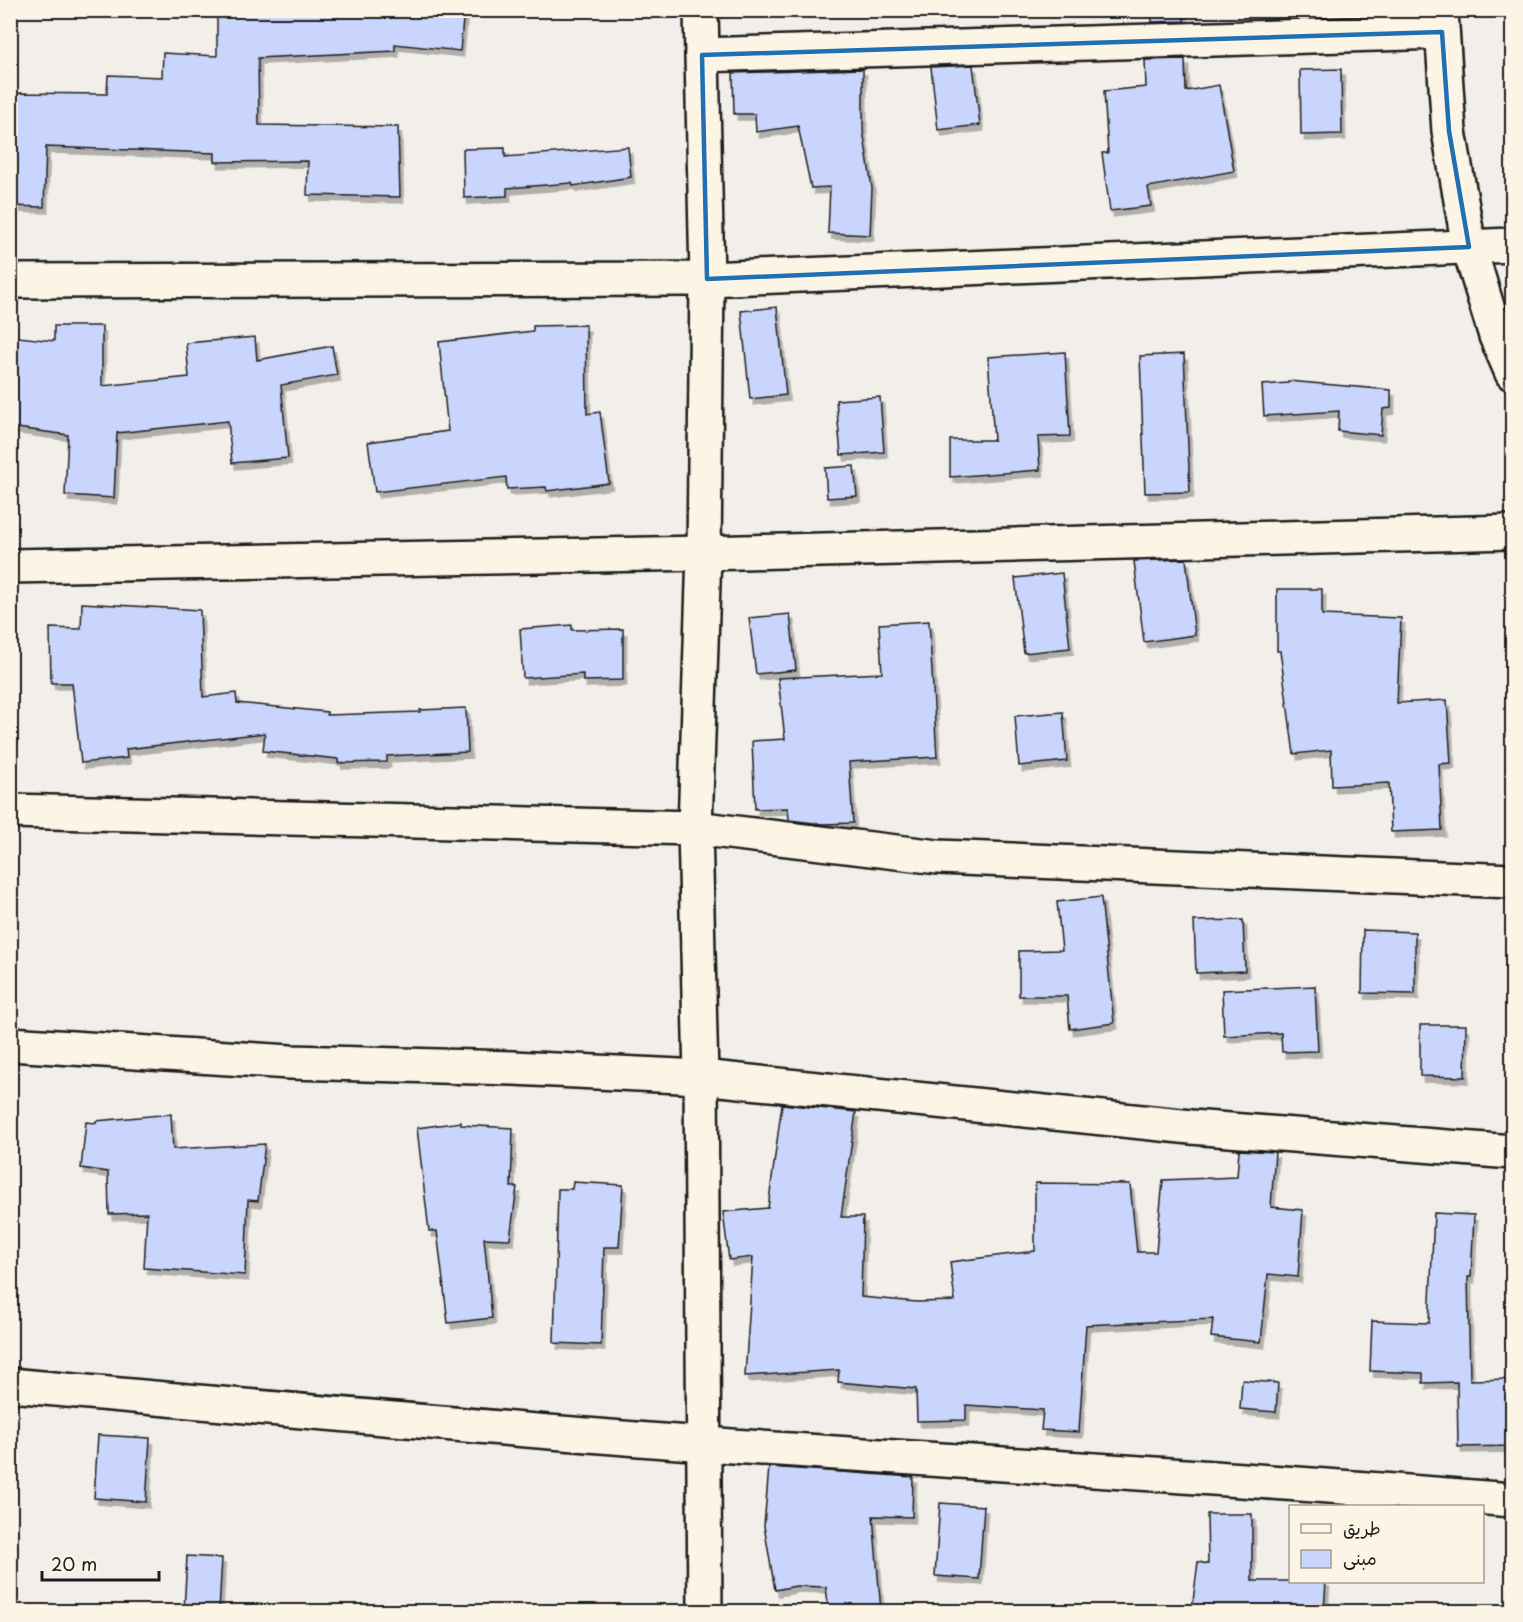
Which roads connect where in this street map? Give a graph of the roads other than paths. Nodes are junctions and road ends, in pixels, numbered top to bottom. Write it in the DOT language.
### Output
graph roads {
  1 [pos="701,10"];
  2 [pos="1441,21"];
  3 [pos="702,55"];
  4 [pos="1512,245"];
  5 [pos="1469,247"];
  6 [pos="707,279"];
  7 [pos="10,282"];
  8 [pos="1512,373"];
  9 [pos="1512,532"];
  10 [pos="704,553"];
  11 [pos="10,566"];
  12 [pos="10,811"];
  13 [pos="695,828"];
  14 [pos="1512,881"];
  15 [pos="10,1044"];
  16 [pos="701,1077"];
  17 [pos="1512,1152"];
  18 [pos="10,1385"];
  19 [pos="704,1443"];
  20 [pos="1512,1500"];
  21 [pos="705,1611"];
  1 -- 3 [label="street"];
  2 -- 3 [label="street"];
  2 -- 5 [label="street"];
  3 -- 6 [label="street"];
  4 -- 5 [label="street"];
  5 -- 6 [label="street"];
  5 -- 8 [label="street"];
  6 -- 7 [label="street"];
  6 -- 10 [label="street"];
  9 -- 10 [label="street"];
  10 -- 11 [label="street"];
  10 -- 13 [label="street"];
  12 -- 13 [label="street"];
  13 -- 14 [label="street"];
  13 -- 16 [label="street"];
  15 -- 16 [label="street"];
  16 -- 17 [label="street"];
  16 -- 19 [label="street"];
  18 -- 19 [label="street"];
  19 -- 20 [label="street"];
  19 -- 21 [label="street"];
}
